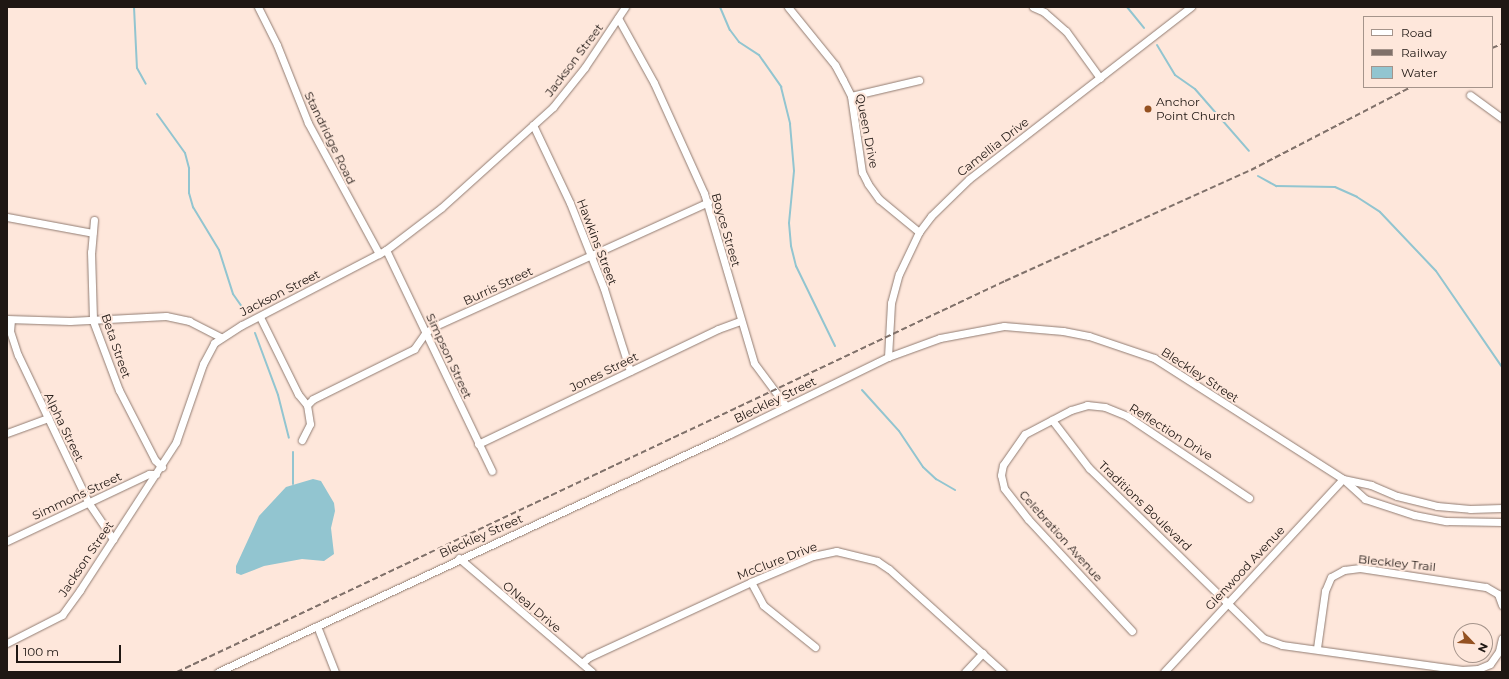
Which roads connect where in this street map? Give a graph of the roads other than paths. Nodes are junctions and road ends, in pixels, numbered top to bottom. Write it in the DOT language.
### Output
graph roads {
  1 [pos="258,7"];
  2 [pos="625,7"];
  3 [pos="788,7"];
  4 [pos="1033,7"];
  5 [pos="1190,7"];
  6 [pos="618,18"];
  7 [pos="1100,78"];
  8 [pos="919,80"];
  9 [pos="1470,95"];
  10 [pos="851,96"];
  11 [pos="1502,118"];
  12 [pos="533,125"];
  13 [pos="708,202"];
  14 [pos="7,217"];
  15 [pos="94,220"];
  16 [pos="919,232"];
  17 [pos="93,233"];
  18 [pos="386,250"];
  19 [pos="379,254"];
  20 [pos="590,254"];
  21 [pos="260,317"];
  22 [pos="9,319"];
  23 [pos="93,321"];
  24 [pos="740,321"];
  25 [pos="425,333"];
  26 [pos="221,337"];
  27 [pos="888,357"];
  28 [pos="630,371"];
  29 [pos="307,405"];
  30 [pos="786,406"];
  31 [pos="48,418"];
  32 [pos="1052,420"];
  33 [pos="7,433"];
  34 [pos="302,440"];
  35 [pos="478,444"];
  36 [pos="162,467"];
  37 [pos="492,471"];
  38 [pos="156,474"];
  39 [pos="1343,479"];
  40 [pos="1249,498"];
  41 [pos="88,502"];
  42 [pos="1502,508"];
  43 [pos="1502,522"];
  44 [pos="112,539"];
  45 [pos="7,541"];
  46 [pos="459,558"];
  47 [pos="751,582"];
  48 [pos="1228,602"];
  49 [pos="1502,605"];
  50 [pos="317,626"];
  51 [pos="1132,631"];
  52 [pos="1502,638"];
  53 [pos="7,642"];
  54 [pos="815,647"];
  55 [pos="1317,648"];
  56 [pos="983,654"];
  57 [pos="582,663"];
  58 [pos="218,672"];
  59 [pos="335,672"];
  60 [pos="592,672"];
  61 [pos="965,672"];
  62 [pos="1003,672"];
  63 [pos="1164,672"];
  1 -- 19 [label="street, Standridge Road"];
  2 -- 6 [label="street, Jackson Street"];
  3 -- 10 [label="street, Queen Drive"];
  4 -- 7 [label="street"];
  5 -- 7 [label="street, Camellia Drive"];
  6 -- 12 [label="street, Jackson Street"];
  6 -- 13 [label="street, Boyce Street"];
  7 -- 16 [label="street, Camellia Drive"];
  8 -- 10 [label="street"];
  9 -- 11 [label="street"];
  10 -- 16 [label="street, Queen Drive"];
  12 -- 18 [label="street, Jackson Street"];
  12 -- 20 [label="street, Hawkins Street"];
  13 -- 20 [label="street, Burris Street"];
  13 -- 24 [label="street, Boyce Street"];
  14 -- 17 [label="street"];
  15 -- 17 [label="street, Beta Street"];
  16 -- 27 [label="street, Camellia Drive"];
  17 -- 23 [label="street, Beta Street"];
  18 -- 19 [label="street, Jackson Street"];
  18 -- 25 [label="street, Simpson Street"];
  19 -- 21 [label="street, Jackson Street"];
  20 -- 25 [label="street, Burris Street"];
  20 -- 28 [label="street, Hawkins Street"];
  21 -- 26 [label="street, Jackson Street"];
  21 -- 29 [label="street"];
  22 -- 23 [label="street"];
  22 -- 31 [label="street, Alpha Street"];
  23 -- 26 [label="street"];
  23 -- 36 [label="street, Beta Street"];
  24 -- 28 [label="street, Jones Street"];
  24 -- 30 [label="street, Boyce Street"];
  25 -- 29 [label="street, Burris Street"];
  25 -- 35 [label="street, Simpson Street"];
  26 -- 36 [label="street, Jackson Street"];
  27 -- 30 [label="street, Bleckley Street"];
  27 -- 39 [label="street, Bleckley Street"];
  28 -- 35 [label="street, Jones Street"];
  29 -- 34 [label="street"];
  30 -- 46 [label="street, Bleckley Street"];
  31 -- 33 [label="street"];
  31 -- 41 [label="street, Alpha Street"];
  32 -- 40 [label="street, Reflection Drive"];
  32 -- 48 [label="street, Traditions Boulevard"];
  32 -- 51 [label="street, Celebration Avenue"];
  35 -- 37 [label="street, Simpson Street"];
  36 -- 38 [label="street, Jackson Street"];
  38 -- 41 [label="street, Simmons Street"];
  38 -- 44 [label="street, Jackson Street"];
  39 -- 42 [label="street, Bleckley Street"];
  39 -- 43 [label="street, Bleckley Street"];
  39 -- 48 [label="street, Glenwood Avenue"];
  41 -- 44 [label="street, Alpha Street"];
  41 -- 45 [label="street, Simmons Street"];
  44 -- 53 [label="street, Jackson Street"];
  46 -- 50 [label="street, Bleckley Street"];
  46 -- 57 [label="street, ONeal Drive"];
  47 -- 54 [label="street"];
  47 -- 56 [label="street, McClure Drive"];
  47 -- 57 [label="street, McClure Drive"];
  48 -- 55 [label="street"];
  48 -- 63 [label="street, Glenwood Avenue"];
  49 -- 55 [label="street, Bleckley Trail"];
  50 -- 58 [label="street, Bleckley Street"];
  50 -- 59 [label="street"];
  52 -- 55 [label="street"];
  56 -- 61 [label="street"];
  56 -- 62 [label="street, McClure Drive"];
  57 -- 60 [label="street, ONeal Drive"];
}
